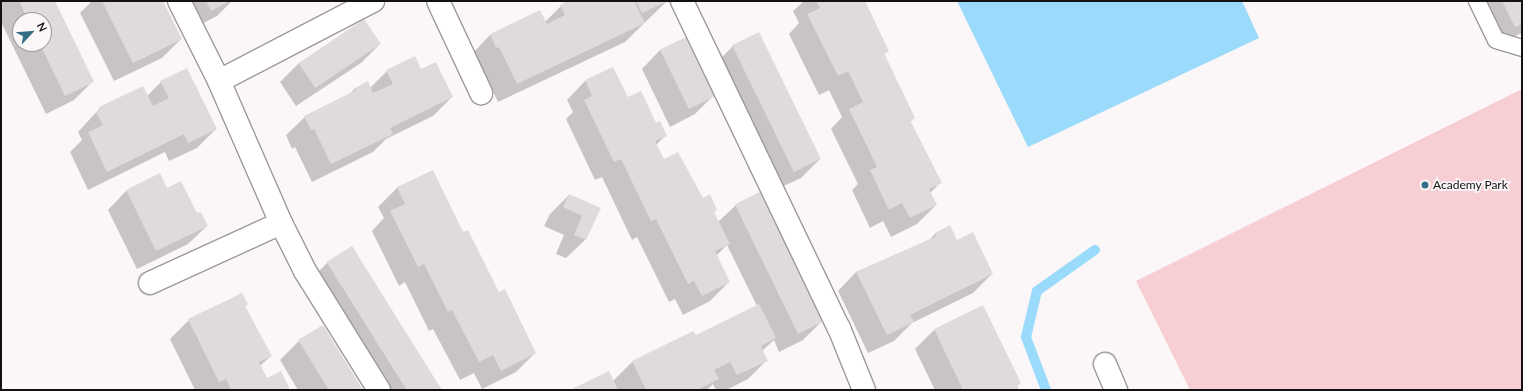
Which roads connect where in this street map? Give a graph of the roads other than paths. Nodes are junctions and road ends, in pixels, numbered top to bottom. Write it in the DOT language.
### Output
graph roads {
  1 [pos="179,1"];
  2 [pos="373,1"];
  3 [pos="438,1"];
  4 [pos="682,1"];
  5 [pos="1477,1"];
  6 [pos="1522,48"];
  7 [pos="219,80"];
  8 [pos="481,93"];
  9 [pos="281,223"];
  10 [pos="150,283"];
  11 [pos="1105,364"];
  12 [pos="379,390"];
  13 [pos="864,390"];
  14 [pos="1116,390"];
  1 -- 7 [label="street"];
  2 -- 7 [label="street"];
  3 -- 8 [label="street"];
  4 -- 13 [label="street"];
  5 -- 6 [label="lane"];
  7 -- 9 [label="street"];
  9 -- 10 [label="street"];
  9 -- 12 [label="street"];
  11 -- 14 [label="street"];
}
